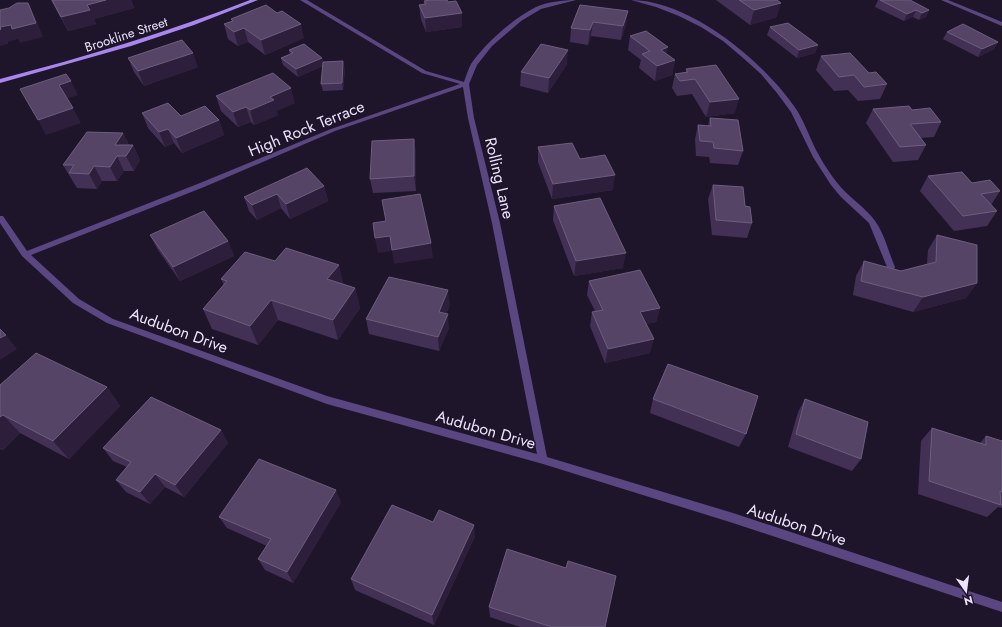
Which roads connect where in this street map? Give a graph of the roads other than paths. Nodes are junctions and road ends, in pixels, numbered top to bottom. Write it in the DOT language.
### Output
graph roads {
  1 [pos="255,0"];
  2 [pos="303,0"];
  3 [pos="573,0"];
  4 [pos="634,0"];
  5 [pos="944,0"];
  6 [pos="1002,24"];
  7 [pos="0,81"];
  8 [pos="466,84"];
  9 [pos="0,218"];
  10 [pos="25,254"];
  11 [pos="891,267"];
  12 [pos="543,460"];
  13 [pos="1002,608"];
  1 -- 7 [label="main road, Brookline Street"];
  2 -- 8 [label="street"];
  3 -- 8 [label="street"];
  4 -- 11 [label="street"];
  5 -- 6 [label="street"];
  8 -- 10 [label="street, High Rock Terrace"];
  8 -- 12 [label="street, Rolling Lane"];
  9 -- 10 [label="street, Audubon Drive"];
  10 -- 12 [label="street, Audubon Drive"];
  12 -- 13 [label="street, Audubon Drive"];
}
